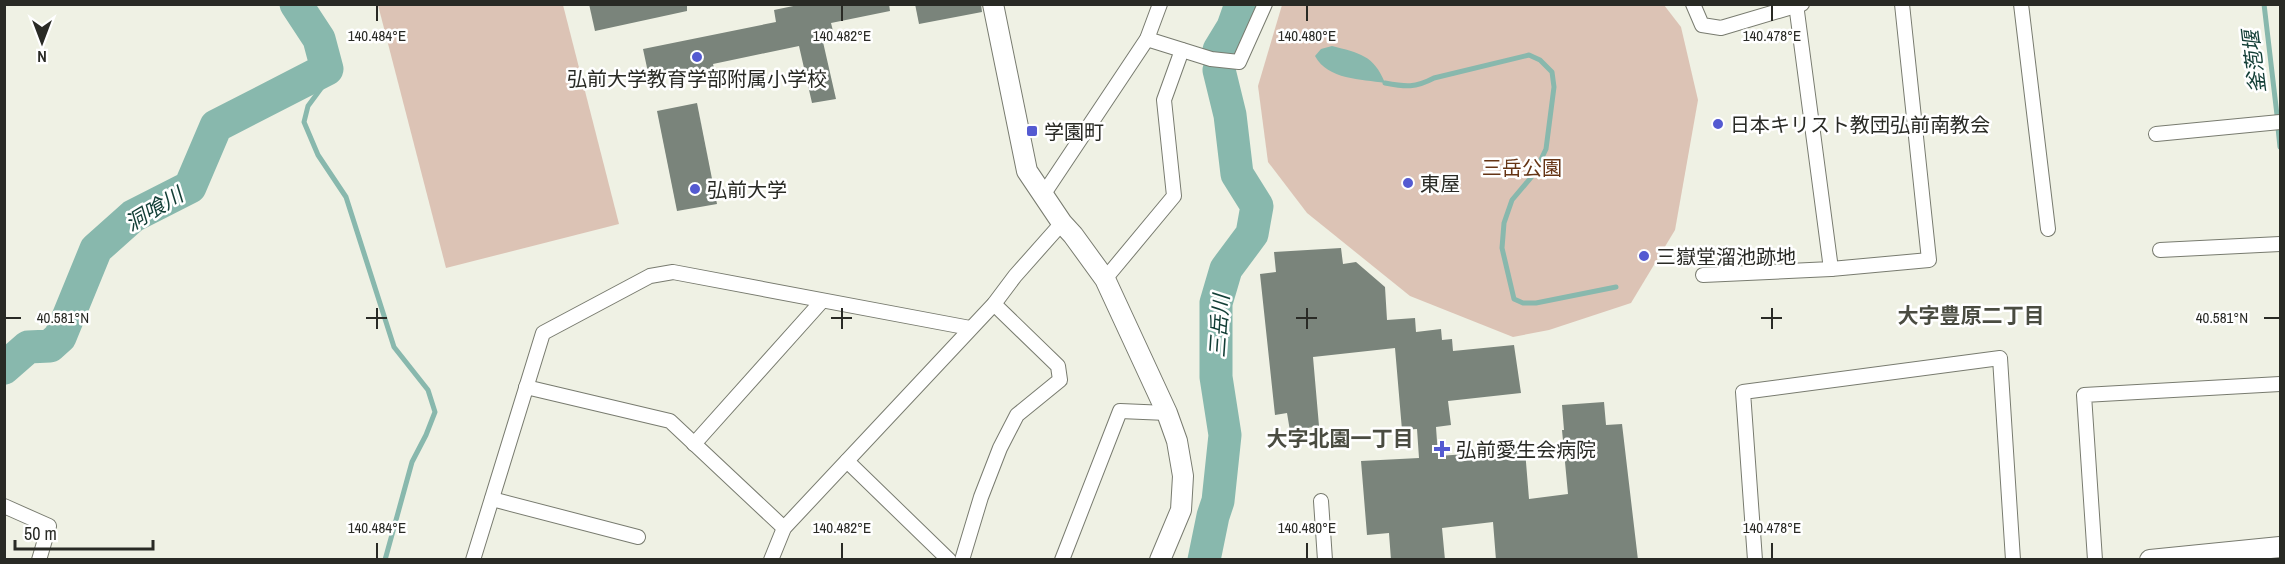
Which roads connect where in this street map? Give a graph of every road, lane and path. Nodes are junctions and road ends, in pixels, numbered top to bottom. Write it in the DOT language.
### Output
graph roads {
  1 [pos="993,4"];
  2 [pos="1160,4"];
  3 [pos="1265,4"];
  4 [pos="1693,4"];
  5 [pos="1802,4"];
  6 [pos="1902,4"];
  7 [pos="2021,4"];
  8 [pos="1796,5"];
  9 [pos="1147,39"];
  10 [pos="1182,50"];
  11 [pos="2280,122"];
  12 [pos="2156,134"];
  13 [pos="1043,195"];
  14 [pos="1062,223"];
  15 [pos="2048,230"];
  16 [pos="2280,244"];
  17 [pos="2160,250"];
  18 [pos="1830,269"];
  19 [pos="1703,275"];
  20 [pos="1105,279"];
  21 [pos="822,301"];
  22 [pos="994,304"];
  23 [pos="970,328"];
  24 [pos="2280,384"];
  25 [pos="525,387"];
  26 [pos="1167,413"];
  27 [pos="694,444"];
  28 [pos="847,461"];
  29 [pos="492,499"];
  30 [pos="1321,501"];
  31 [pos="4,506"];
  32 [pos="784,528"];
  33 [pos="638,537"];
  34 [pos="2280,547"];
  35 [pos="39,560"];
  36 [pos="473,560"];
  37 [pos="771,560"];
  38 [pos="949,560"];
  39 [pos="962,560"];
  40 [pos="1062,560"];
  41 [pos="1160,560"];
  42 [pos="1325,560"];
  43 [pos="1755,560"];
  44 [pos="2013,560"];
  45 [pos="2095,560"];
  46 [pos="2150,560"];
  1 -- 13 [label="street"];
  2 -- 9 [label="street"];
  3 -- 10 [label="street"];
  4 -- 8 [label="street"];
  5 -- 8 [label="street"];
  6 -- 18 [label="street"];
  7 -- 15 [label="street"];
  8 -- 18 [label="street"];
  9 -- 10 [label="street"];
  9 -- 13 [label="street"];
  10 -- 20 [label="street"];
  11 -- 12 [label="street"];
  13 -- 14 [label="street"];
  14 -- 20 [label="street"];
  14 -- 22 [label="street"];
  16 -- 17 [label="street"];
  18 -- 19 [label="street"];
  20 -- 26 [label="street"];
  21 -- 23 [label="street"];
  21 -- 25 [label="street"];
  21 -- 27 [label="street"];
  22 -- 23 [label="street"];
  22 -- 39 [label="street"];
  23 -- 28 [label="street"];
  24 -- 45 [label="street"];
  25 -- 27 [label="street"];
  25 -- 29 [label="street"];
  26 -- 40 [label="street"];
  26 -- 41 [label="street"];
  27 -- 32 [label="street"];
  28 -- 32 [label="street"];
  28 -- 38 [label="street"];
  29 -- 33 [label="street"];
  29 -- 36 [label="street"];
  30 -- 42 [label="street"];
  31 -- 35 [label="street"];
  32 -- 37 [label="street"];
  34 -- 46 [label="street"];
  43 -- 44 [label="street"];
}
